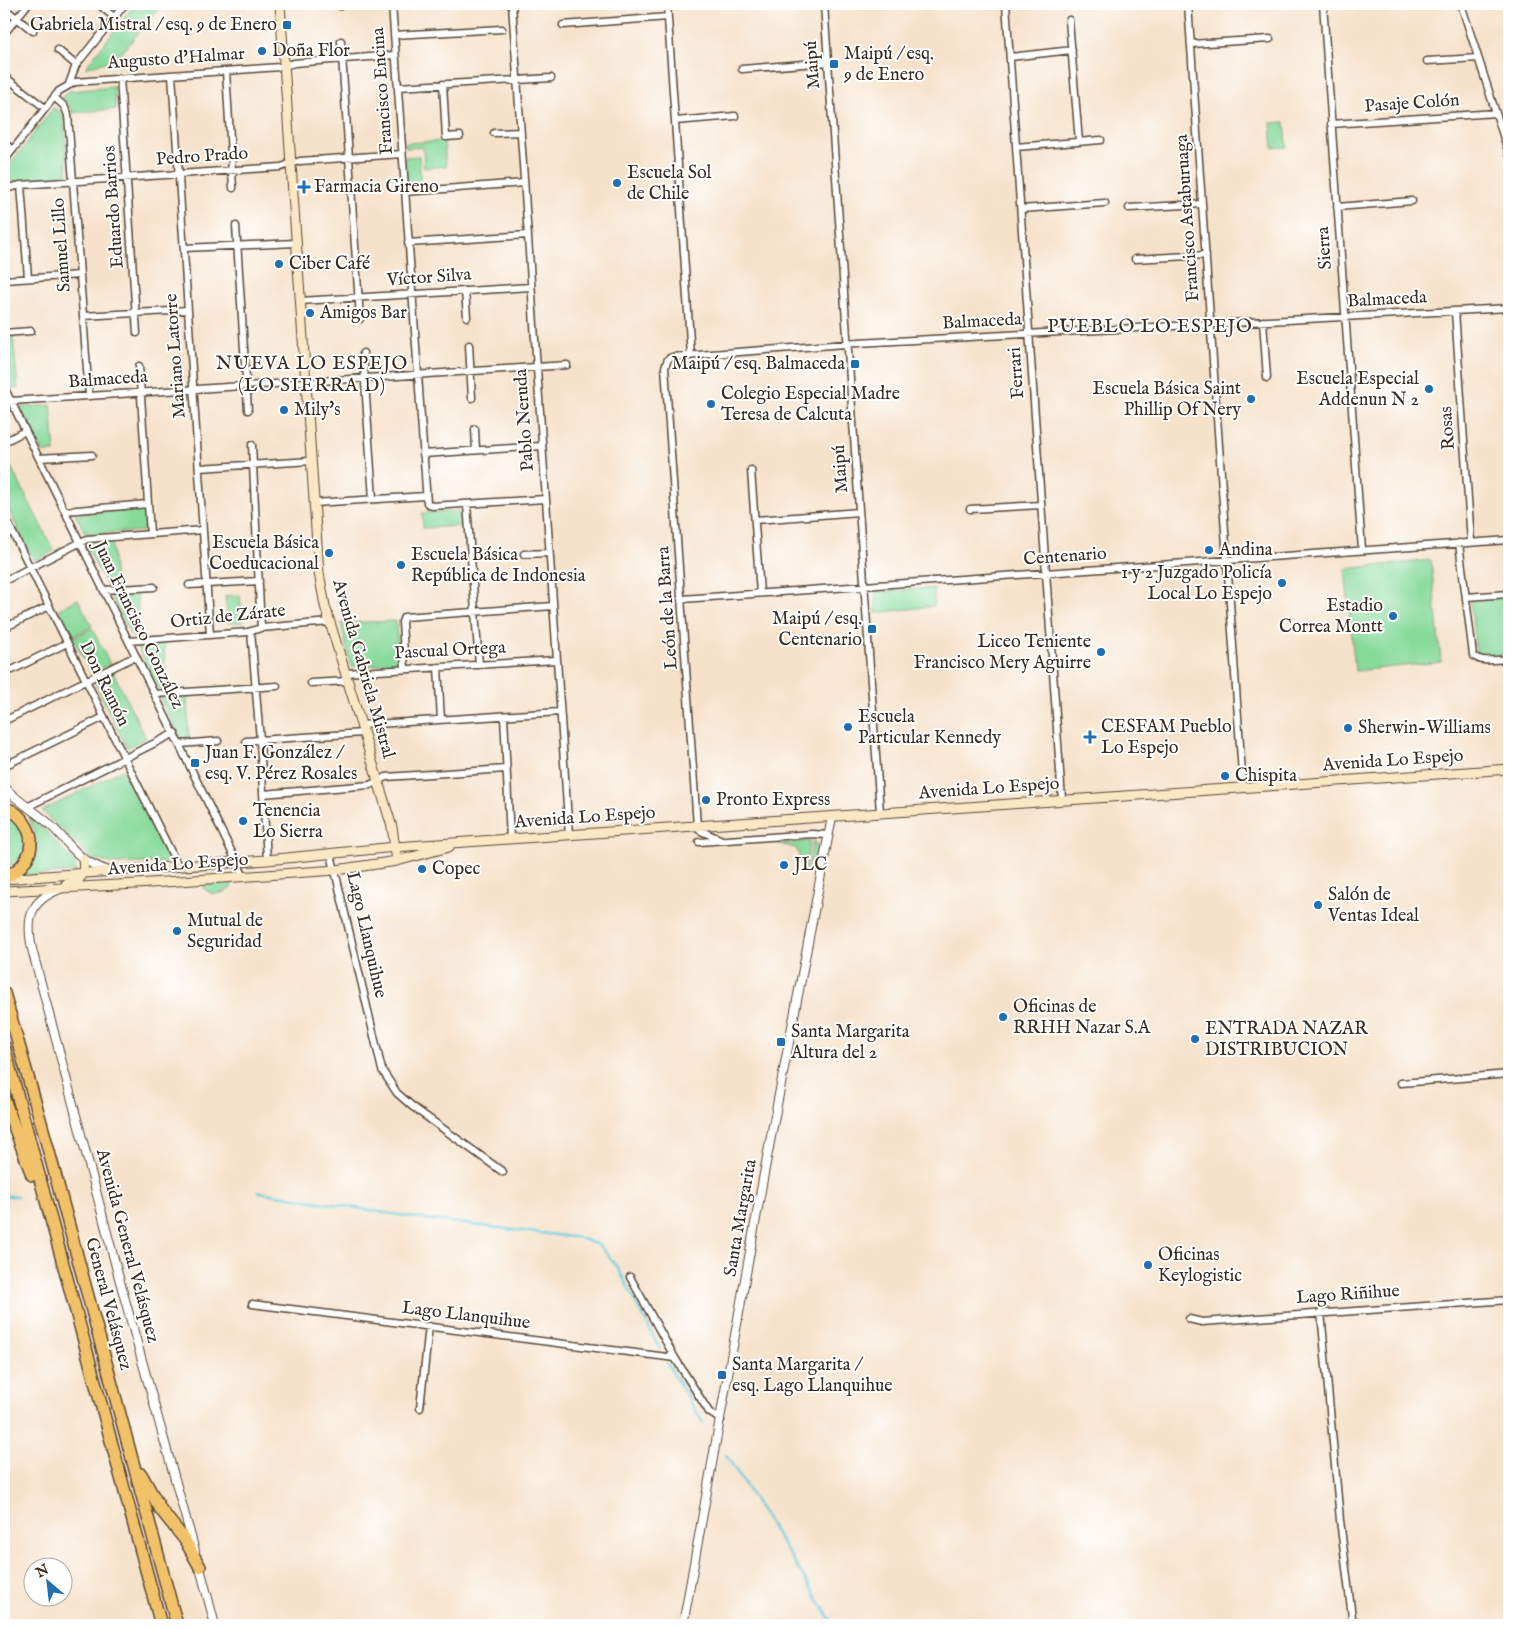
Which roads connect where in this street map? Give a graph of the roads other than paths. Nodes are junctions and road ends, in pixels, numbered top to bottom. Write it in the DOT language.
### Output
graph roads {
  1 [pos="28,4"];
  2 [pos="98,4"];
  3 [pos="124,4"];
  4 [pos="280,4"];
  5 [pos="392,4"];
  6 [pos="512,4"];
  7 [pos="667,4"];
  8 [pos="824,4"];
  9 [pos="1006,4"];
  10 [pos="1188,4"];
  11 [pos="1323,4"];
  12 [pos="1460,4"];
  13 [pos="4,8"];
  14 [pos="114,17"];
  15 [pos="668,17"];
  16 [pos="16,18"];
  17 [pos="1069,20"];
  18 [pos="563,24"];
  19 [pos="502,29"];
  20 [pos="33,31"];
  21 [pos="4,34"];
  22 [pos="394,35"];
  23 [pos="1270,39"];
  24 [pos="341,41"];
  25 [pos="1191,44"];
  26 [pos="58,50"];
  27 [pos="1072,50"];
  28 [pos="395,55"];
  29 [pos="1010,57"];
  30 [pos="1478,58"];
  31 [pos="343,60"];
  32 [pos="1427,61"];
  33 [pos="828,62"];
  34 [pos="76,65"];
  35 [pos="285,66"];
  36 [pos="742,69"];
  37 [pos="226,71"];
  38 [pos="172,74"];
  39 [pos="4,76"];
  40 [pos="120,78"];
  41 [pos="551,78"];
  42 [pos="517,80"];
  43 [pos="69,84"];
  44 [pos="443,84"];
  45 [pos="398,87"];
  46 [pos="54,98"];
  47 [pos="45,108"];
  48 [pos="1496,113"];
  49 [pos="735,116"];
  50 [pos="675,121"];
  51 [pos="1331,124"];
  52 [pos="520,132"];
  53 [pos="494,133"];
  54 [pos="460,136"];
  55 [pos="1101,140"];
  56 [pos="1079,142"];
  57 [pos="4,143"];
  58 [pos="1016,147"];
  59 [pos="12,150"];
  60 [pos="402,154"];
  61 [pos="1509,154"];
  62 [pos="349,158"];
  63 [pos="4,161"];
  64 [pos="291,164"];
  65 [pos="232,170"];
  66 [pos="179,174"];
  67 [pos="126,177"];
  68 [pos="73,181"];
  69 [pos="524,183"];
  70 [pos="21,184"];
  71 [pos="234,188"];
  72 [pos="4,189"];
  73 [pos="405,192"];
  74 [pos="1412,201"];
  75 [pos="1105,203"];
  76 [pos="1202,204"];
  77 [pos="1337,207"];
  78 [pos="1129,208"];
  79 [pos="1021,209"];
  80 [pos="236,226"];
  81 [pos="527,235"];
  82 [pos="296,243"];
  83 [pos="408,243"];
  84 [pos="237,245"];
  85 [pos="184,248"];
  86 [pos="1206,255"];
  87 [pos="1135,259"];
  88 [pos="80,275"];
  89 [pos="28,278"];
  90 [pos="4,280"];
  91 [pos="530,287"];
  92 [pos="465,291"];
  93 [pos="412,294"];
  94 [pos="359,298"];
  95 [pos="300,302"];
  96 [pos="1509,308"];
  97 [pos="188,310"];
  98 [pos="1455,311"];
  99 [pos="136,313"];
  100 [pos="83,316"];
  101 [pos="467,317"];
  102 [pos="1345,317"];
  103 [pos="360,319"];
  104 [pos="1263,321"];
  105 [pos="1211,324"];
  106 [pos="31,331"];
  107 [pos="4,333"];
  108 [pos="137,333"];
  109 [pos="1029,334"];
  110 [pos="848,344"];
  111 [pos="469,345"];
  112 [pos="363,353"];
  113 [pos="691,356"];
  114 [pos="668,359"];
  115 [pos="567,365"];
  116 [pos="139,366"];
  117 [pos="536,367"];
  118 [pos="471,371"];
  119 [pos="418,374"];
  120 [pos="365,378"];
  121 [pos="1267,378"];
  122 [pos="305,382"];
  123 [pos="247,386"];
  124 [pos="4,387"];
  125 [pos="194,389"];
  126 [pos="141,392"];
  127 [pos="89,396"];
  128 [pos="472,398"];
  129 [pos="10,401"];
  130 [pos="248,410"];
  131 [pos="475,429"];
  132 [pos="25,431"];
  133 [pos="4,442"];
  134 [pos="252,445"];
  135 [pos="541,446"];
  136 [pos="476,450"];
  137 [pos="423,454"];
  138 [pos="92,455"];
  139 [pos="39,458"];
  140 [pos="311,462"];
  141 [pos="253,465"];
  142 [pos="199,468"];
  143 [pos="751,470"];
  144 [pos="426,496"];
  145 [pos="373,499"];
  146 [pos="545,499"];
  147 [pos="314,503"];
  148 [pos="148,504"];
  149 [pos="467,504"];
  150 [pos="1041,505"];
  151 [pos="970,509"];
  152 [pos="65,511"];
  153 [pos="859,512"];
  154 [pos="4,515"];
  155 [pos="755,520"];
  156 [pos="203,530"];
  157 [pos="12,531"];
  158 [pos="150,534"];
  159 [pos="4,535"];
  160 [pos="1509,540"];
  161 [pos="80,542"];
  162 [pos="1471,542"];
  163 [pos="1459,543"];
  164 [pos="1362,550"];
  165 [pos="549,553"];
  166 [pos="524,554"];
  167 [pos="1227,560"];
  168 [pos="30,568"];
  169 [pos="1046,574"];
  170 [pos="259,580"];
  171 [pos="4,581"];
  172 [pos="207,584"];
  173 [pos="189,585"];
  174 [pos="864,586"];
  175 [pos="154,587"];
  176 [pos="104,590"];
  177 [pos="760,594"];
  178 [pos="1509,594"];
  179 [pos="1466,597"];
  180 [pos="682,599"];
  181 [pos="49,606"];
  182 [pos="553,606"];
  183 [pos="475,612"];
  184 [pos="330,622"];
  185 [pos="4,628"];
  186 [pos="261,628"];
  187 [pos="251,631"];
  188 [pos="210,635"];
  189 [pos="129,641"];
  190 [pos="67,643"];
  191 [pos="136,656"];
  192 [pos="1509,659"];
  193 [pos="556,660"];
  194 [pos="479,665"];
  195 [pos="438,667"];
  196 [pos="405,669"];
  197 [pos="4,674"];
  198 [pos="346,677"];
  199 [pos="86,681"];
  200 [pos="311,683"];
  201 [pos="277,686"];
  202 [pos="256,687"];
  203 [pos="155,694"];
  204 [pos="560,712"];
  205 [pos="504,716"];
  206 [pos="104,717"];
  207 [pos="440,720"];
  208 [pos="4,721"];
  209 [pos="362,729"];
  210 [pos="175,733"];
  211 [pos="260,740"];
  212 [pos="246,741"];
  213 [pos="218,742"];
  214 [pos="180,744"];
  215 [pos="124,758"];
  216 [pos="4,766"];
  217 [pos="506,769"];
  218 [pos="1509,769"];
  219 [pos="377,781"];
  220 [pos="4,786"];
  221 [pos="1243,788"];
  222 [pos="263,794"];
  223 [pos="1062,800"];
  224 [pos="4,807"];
  225 [pos="27,807"];
  226 [pos="880,812"];
  227 [pos="832,817"];
  228 [pos="697,826"];
  229 [pos="828,834"];
  230 [pos="569,835"];
  231 [pos="510,839"];
  232 [pos="722,840"];
  233 [pos="471,842"];
  234 [pos="699,842"];
  235 [pos="395,846"];
  236 [pos="331,854"];
  237 [pos="83,859"];
  238 [pos="267,860"];
  239 [pos="397,861"];
  240 [pos="237,862"];
  241 [pos="178,866"];
  242 [pos="129,870"];
  243 [pos="336,870"];
  244 [pos="109,871"];
  245 [pos="84,873"];
  246 [pos="244,877"];
  247 [pos="4,879"];
  248 [pos="131,884"];
  249 [pos="62,889"];
  250 [pos="37,890"];
  251 [pos="4,891"];
  252 [pos="4,993"];
  253 [pos="4,1046"];
  254 [pos="1509,1074"];
  255 [pos="1402,1083"];
  256 [pos="4,1100"];
  257 [pos="504,1172"];
  258 [pos="56,1240"];
  259 [pos="630,1277"];
  260 [pos="1509,1300"];
  261 [pos="252,1304"];
  262 [pos="1321,1312"];
  263 [pos="1189,1319"];
  264 [pos="429,1326"];
  265 [pos="675,1358"];
  266 [pos="420,1408"];
  267 [pos="721,1420"];
  268 [pos="128,1445"];
  269 [pos="200,1567"];
  270 [pos="160,1625"];
  271 [pos="177,1625"];
  272 [pos="215,1625"];
  273 [pos="683,1625"];
  274 [pos="1353,1625"];
  1 -- 16 [label="street"];
  2 -- 14 [label="street"];
  3 -- 14 [label="street, Augusto d'Halmar"];
  4 -- 35 [label="main road, Avenida Gabriela Mistral"];
  5 -- 22 [label="street, Francisco Encina"];
  6 -- 42 [label="street, Pablo Neruda"];
  7 -- 15 [label="street"];
  8 -- 33 [label="street, Maipú"];
  9 -- 29 [label="street, Ferrari"];
  10 -- 25 [label="street, Francisco Astaburuaga"];
  11 -- 51 [label="street, Sierra"];
  12 -- 30 [label="street"];
  13 -- 16 [label="street"];
  14 -- 34 [label="street, Augusto d'Halmar"];
  15 -- 18 [label="street"];
  15 -- 50 [label="street"];
  16 -- 20 [label="street"];
  16 -- 21 [label="street"];
  17 -- 27 [label="street"];
  19 -- 22 [label="street"];
  22 -- 28 [label="street, Francisco Encina"];
  23 -- 25 [label="street"];
  24 -- 31 [label="street"];
  25 -- 76 [label="street, Francisco Astaburuaga"];
  26 -- 34 [label="street"];
  27 -- 29 [label="street"];
  27 -- 56 [label="street"];
  28 -- 31 [label="street, Augusto d'Halmar"];
  28 -- 45 [label="street, Francisco Encina"];
  29 -- 58 [label="street, Ferrari"];
  30 -- 32 [label="street"];
  30 -- 48 [label="street"];
  31 -- 35 [label="street, Augusto d'Halmar"];
  31 -- 62 [label="street"];
  33 -- 36 [label="street"];
  33 -- 110 [label="street, Maipú"];
  34 -- 43 [label="street, Augusto d'Halmar"];
  35 -- 37 [label="street, Augusto d'Halmar"];
  35 -- 64 [label="main road, Avenida Gabriela Mistral"];
  37 -- 38 [label="street, Augusto d'Halmar"];
  37 -- 65 [label="street"];
  38 -- 40 [label="street, Augusto d'Halmar"];
  38 -- 66 [label="street, Mariano Latorre"];
  39 -- 47 [label="street"];
  40 -- 43 [label="street, Augusto d'Halmar"];
  40 -- 67 [label="street, Eduardo Barrios"];
  41 -- 42 [label="street"];
  42 -- 44 [label="street"];
  42 -- 52 [label="street, Pablo Neruda"];
  43 -- 46 [label="street, Augusto d'Halmar"];
  44 -- 45 [label="street"];
  44 -- 54 [label="street"];
  45 -- 60 [label="street, Francisco Encina"];
  46 -- 47 [label="street, Augusto d'Halmar"];
  46 -- 68 [label="street, Samuel Lillo"];
  47 -- 59 [label="street, Augusto d'Halmar"];
  48 -- 51 [label="street, Pasaje Colón"];
  48 -- 61 [label="street"];
  49 -- 50 [label="street"];
  50 -- 113 [label="street"];
  51 -- 77 [label="street, Sierra"];
  52 -- 53 [label="street"];
  52 -- 69 [label="street, Pablo Neruda"];
  55 -- 56 [label="street"];
  56 -- 58 [label="street"];
  57 -- 59 [label="street"];
  58 -- 79 [label="street, Ferrari"];
  59 -- 63 [label="street, Augusto d'Halmar"];
  60 -- 62 [label="street, Pedro Prado"];
  60 -- 73 [label="street, Francisco Encina"];
  62 -- 64 [label="street, Pedro Prado"];
  62 -- 94 [label="street"];
  64 -- 65 [label="street, Pedro Prado"];
  64 -- 82 [label="main road, Avenida Gabriela Mistral"];
  65 -- 66 [label="street, Pedro Prado"];
  65 -- 71 [label="street"];
  66 -- 67 [label="street, Pedro Prado"];
  66 -- 85 [label="street, Mariano Latorre"];
  67 -- 68 [label="street, Pedro Prado"];
  67 -- 99 [label="street, Eduardo Barrios"];
  68 -- 70 [label="street, Pedro Prado"];
  68 -- 88 [label="street, Samuel Lillo"];
  69 -- 73 [label="street"];
  69 -- 81 [label="street, Pablo Neruda"];
  70 -- 72 [label="street, Pedro Prado"];
  70 -- 89 [label="street"];
  73 -- 83 [label="street, Francisco Encina"];
  74 -- 77 [label="street"];
  75 -- 79 [label="street"];
  76 -- 78 [label="street"];
  76 -- 86 [label="street, Francisco Astaburuaga"];
  77 -- 102 [label="street, Sierra"];
  79 -- 109 [label="street, Ferrari"];
  80 -- 84 [label="street"];
  81 -- 83 [label="street"];
  81 -- 91 [label="street, Pablo Neruda"];
  82 -- 84 [label="street"];
  82 -- 95 [label="main road, Avenida Gabriela Mistral"];
  83 -- 93 [label="street, Francisco Encina"];
  84 -- 85 [label="street"];
  84 -- 123 [label="street"];
  85 -- 97 [label="street, Mariano Latorre"];
  86 -- 87 [label="street"];
  86 -- 105 [label="street, Francisco Astaburuaga"];
  88 -- 89 [label="street"];
  88 -- 100 [label="street, Samuel Lillo"];
  89 -- 90 [label="street"];
  91 -- 92 [label="street, Víctor Silva"];
  91 -- 117 [label="street, Pablo Neruda"];
  92 -- 93 [label="street, Víctor Silva"];
  92 -- 101 [label="street"];
  93 -- 94 [label="street, Víctor Silva"];
  93 -- 119 [label="street, Francisco Encina"];
  94 -- 95 [label="street, Víctor Silva"];
  94 -- 103 [label="street"];
  95 -- 122 [label="main road, Avenida Gabriela Mistral"];
  96 -- 98 [label="street, Balmaceda"];
  97 -- 99 [label="street"];
  97 -- 125 [label="street, Mariano Latorre"];
  98 -- 102 [label="street, Balmaceda"];
  98 -- 162 [label="street, Rosas"];
  99 -- 100 [label="street"];
  99 -- 108 [label="street, Eduardo Barrios"];
  100 -- 127 [label="street, Samuel Lillo"];
  102 -- 104 [label="street, Balmaceda"];
  102 -- 164 [label="street, Sierra"];
  104 -- 105 [label="street, Balmaceda"];
  104 -- 121 [label="street"];
  105 -- 109 [label="street, Balmaceda"];
  105 -- 167 [label="street, Francisco Astaburuaga"];
  106 -- 107 [label="street"];
  109 -- 110 [label="street, Balmaceda"];
  109 -- 150 [label="street, Ferrari"];
  110 -- 113 [label="street, Balmaceda"];
  110 -- 153 [label="street, Maipú"];
  111 -- 118 [label="street"];
  112 -- 120 [label="street"];
  113 -- 114 [label="street, Balmaceda"];
  114 -- 180 [label="street, León de la Barra"];
  115 -- 117 [label="street, Balmaceda"];
  116 -- 126 [label="street"];
  117 -- 118 [label="street, Balmaceda"];
  117 -- 135 [label="street, Pablo Neruda"];
  118 -- 119 [label="street, Balmaceda"];
  118 -- 128 [label="street"];
  119 -- 120 [label="street, Balmaceda"];
  119 -- 137 [label="street, Francisco Encina"];
  120 -- 122 [label="street, Balmaceda"];
  120 -- 145 [label="street"];
  122 -- 123 [label="street, Balmaceda"];
  122 -- 140 [label="main road, Avenida Gabriela Mistral"];
  123 -- 125 [label="street, Balmaceda"];
  123 -- 130 [label="street"];
  124 -- 129 [label="street, Juan Francisco González"];
  125 -- 126 [label="street, Balmaceda"];
  125 -- 142 [label="street, Mariano Latorre"];
  126 -- 127 [label="street, Balmaceda"];
  126 -- 148 [label="street"];
  127 -- 129 [label="street, Balmaceda"];
  129 -- 132 [label="street, Juan Francisco González"];
  131 -- 136 [label="street"];
  132 -- 133 [label="street"];
  132 -- 139 [label="street, Juan Francisco González"];
  134 -- 141 [label="street"];
  135 -- 136 [label="street"];
  135 -- 146 [label="street, Pablo Neruda"];
  136 -- 137 [label="street"];
  137 -- 144 [label="street, Francisco Encina"];
  138 -- 139 [label="street"];
  139 -- 152 [label="street, Juan Francisco González"];
  140 -- 141 [label="street"];
  140 -- 147 [label="main road, Avenida Gabriela Mistral"];
  141 -- 142 [label="street"];
  141 -- 170 [label="street"];
  142 -- 156 [label="street, Mariano Latorre"];
  143 -- 155 [label="street"];
  144 -- 145 [label="street"];
  144 -- 149 [label="street, Francisco Encina"];
  145 -- 147 [label="street"];
  146 -- 149 [label="street"];
  146 -- 165 [label="street, Pablo Neruda"];
  147 -- 184 [label="main road, Avenida Gabriela Mistral"];
  148 -- 152 [label="street"];
  148 -- 158 [label="street"];
  149 -- 183 [label="street"];
  150 -- 151 [label="street"];
  150 -- 169 [label="street, Ferrari"];
  152 -- 161 [label="street, Juan Francisco González"];
  153 -- 155 [label="street"];
  153 -- 174 [label="street, Maipú"];
  154 -- 157 [label="street, Don Ramón"];
  155 -- 177 [label="street"];
  156 -- 158 [label="street"];
  156 -- 172 [label="street, Mariano Latorre"];
  157 -- 159 [label="street"];
  157 -- 168 [label="street, Don Ramón"];
  158 -- 161 [label="street"];
  160 -- 162 [label="street, Centenario"];
  161 -- 168 [label="street"];
  161 -- 176 [label="street, Juan Francisco González"];
  162 -- 163 [label="street, Centenario"];
  163 -- 164 [label="street, Centenario"];
  163 -- 179 [label="street"];
  164 -- 167 [label="street, Centenario"];
  165 -- 166 [label="street"];
  165 -- 182 [label="street, Pablo Neruda"];
  167 -- 169 [label="street, Centenario"];
  167 -- 221 [label="street, Francisco Astaburuaga"];
  168 -- 171 [label="street"];
  168 -- 181 [label="street, Don Ramón"];
  169 -- 174 [label="street, Centenario"];
  169 -- 223 [label="street, Ferrari"];
  170 -- 172 [label="street"];
  170 -- 186 [label="street"];
  172 -- 173 [label="street"];
  172 -- 188 [label="street, Mariano Latorre"];
  174 -- 177 [label="street, Centenario"];
  174 -- 226 [label="street, Maipú"];
  175 -- 176 [label="street"];
  176 -- 189 [label="street, Juan Francisco González"];
  177 -- 180 [label="street, Centenario"];
  178 -- 179 [label="street"];
  179 -- 192 [label="street"];
  180 -- 228 [label="street, León de la Barra"];
  181 -- 185 [label="street"];
  181 -- 190 [label="street, Don Ramón"];
  182 -- 183 [label="street"];
  182 -- 193 [label="street, Pablo Neruda"];
  183 -- 194 [label="street"];
  183 -- 196 [label="street"];
  184 -- 186 [label="street, Ortiz de Zárate"];
  184 -- 198 [label="main road, Avenida Gabriela Mistral"];
  186 -- 187 [label="street, Ortiz de Zárate"];
  187 -- 188 [label="street, Ortiz de Zárate"];
  187 -- 202 [label="street"];
  188 -- 189 [label="street, Ortiz de Zárate"];
  189 -- 191 [label="street, Juan Francisco González"];
  190 -- 197 [label="street"];
  190 -- 199 [label="street, Don Ramón"];
  191 -- 199 [label="street"];
  191 -- 203 [label="street, Juan Francisco González"];
  193 -- 194 [label="street, Pascual Ortega"];
  193 -- 204 [label="street, Pablo Neruda"];
  194 -- 195 [label="street, Pascual Ortega"];
  195 -- 196 [label="street, Pascual Ortega"];
  195 -- 207 [label="street"];
  196 -- 198 [label="street, Pascual Ortega"];
  198 -- 200 [label="street, Pascual Ortega"];
  198 -- 209 [label="main road, Avenida Gabriela Mistral"];
  199 -- 206 [label="street, Don Ramón"];
  199 -- 208 [label="street"];
  201 -- 202 [label="street"];
  202 -- 203 [label="street"];
  202 -- 211 [label="street"];
  203 -- 210 [label="street, Juan Francisco González"];
  204 -- 205 [label="street"];
  204 -- 230 [label="street, Pablo Neruda"];
  205 -- 207 [label="street"];
  205 -- 217 [label="street"];
  206 -- 215 [label="street, Don Ramón"];
  206 -- 216 [label="street"];
  207 -- 209 [label="street"];
  209 -- 211 [label="street"];
  209 -- 219 [label="main road, Avenida Gabriela Mistral"];
  210 -- 214 [label="street, Juan Francisco González"];
  210 -- 215 [label="street"];
  211 -- 212 [label="street"];
  211 -- 222 [label="street"];
  213 -- 214 [label="street"];
  214 -- 240 [label="street, Juan Francisco González"];
  215 -- 225 [label="street"];
  215 -- 241 [label="street, Don Ramón"];
  217 -- 219 [label="street"];
  217 -- 231 [label="street"];
  218 -- 221 [label="main road, Avenida Lo Espejo"];
  219 -- 222 [label="street"];
  219 -- 235 [label="main road, Avenida Gabriela Mistral"];
  220 -- 225 [label="street"];
  221 -- 223 [label="main road, Avenida Lo Espejo"];
  222 -- 238 [label="street"];
  223 -- 226 [label="main road, Avenida Lo Espejo"];
  224 -- 247 [label="highway"];
  225 -- 237 [label="street"];
  226 -- 227 [label="main road, Avenida Lo Espejo"];
  227 -- 228 [label="main road, Avenida Lo Espejo"];
  227 -- 229 [label="street, Santa Margarita"];
  228 -- 230 [label="main road, Avenida Lo Espejo"];
  228 -- 232 [label="street"];
  229 -- 232 [label="street"];
  229 -- 267 [label="street, Santa Margarita"];
  230 -- 231 [label="main road, Avenida Lo Espejo"];
  231 -- 233 [label="main road, Avenida Lo Espejo"];
  232 -- 234 [label="street"];
  233 -- 235 [label="main road, Avenida Lo Espejo"];
  233 -- 239 [label="main road, Avenida Lo Espejo"];
  235 -- 236 [label="main road, Avenida Lo Espejo"];
  235 -- 239 [label="main road, Avenida Gabriela Mistral"];
  236 -- 238 [label="main road, Avenida Lo Espejo"];
  236 -- 243 [label="street, Lago Llanquihue"];
  237 -- 244 [label="street"];
  237 -- 245 [label="main road"];
  238 -- 240 [label="main road, Avenida Lo Espejo"];
  239 -- 243 [label="main road, Avenida Lo Espejo"];
  240 -- 241 [label="main road, Avenida Lo Espejo"];
  240 -- 246 [label="street, Juan Francisco González"];
  241 -- 242 [label="main road, Avenida Lo Espejo"];
  242 -- 244 [label="main road, Avenida Lo Espejo"];
  242 -- 248 [label="main road"];
  243 -- 246 [label="main road, Avenida Lo Espejo"];
  243 -- 257 [label="street, Lago Llanquihue"];
  244 -- 245 [label="main road, Avenida Lo Espejo"];
  245 -- 247 [label="main road, Avenida Lo Espejo"];
  245 -- 250 [label="main road"];
  246 -- 248 [label="main road, Avenida Lo Espejo"];
  248 -- 249 [label="main road, Avenida Lo Espejo"];
  249 -- 250 [label="main road, Avenida Lo Espejo"];
  249 -- 269 [label="street, Avenida General Velásquez"];
  250 -- 251 [label="main road, Avenida Lo Espejo"];
  252 -- 268 [label="highway, General Velásquez"];
  253 -- 258 [label="highway, General Velásquez"];
  254 -- 255 [label="street"];
  256 -- 258 [label="highway"];
  258 -- 270 [label="highway, General Velásquez"];
  259 -- 265 [label="street"];
  260 -- 262 [label="street, Lago Riñihue"];
  261 -- 264 [label="street, Lago Llanquihue"];
  262 -- 263 [label="street, Lago Riñihue"];
  262 -- 274 [label="street"];
  264 -- 265 [label="street, Lago Llanquihue"];
  264 -- 266 [label="street"];
  265 -- 267 [label="street"];
  267 -- 273 [label="street, Santa Margarita"];
  268 -- 269 [label="highway"];
  268 -- 271 [label="highway, General Velásquez"];
  269 -- 272 [label="street, Avenida General Velásquez"];
}
